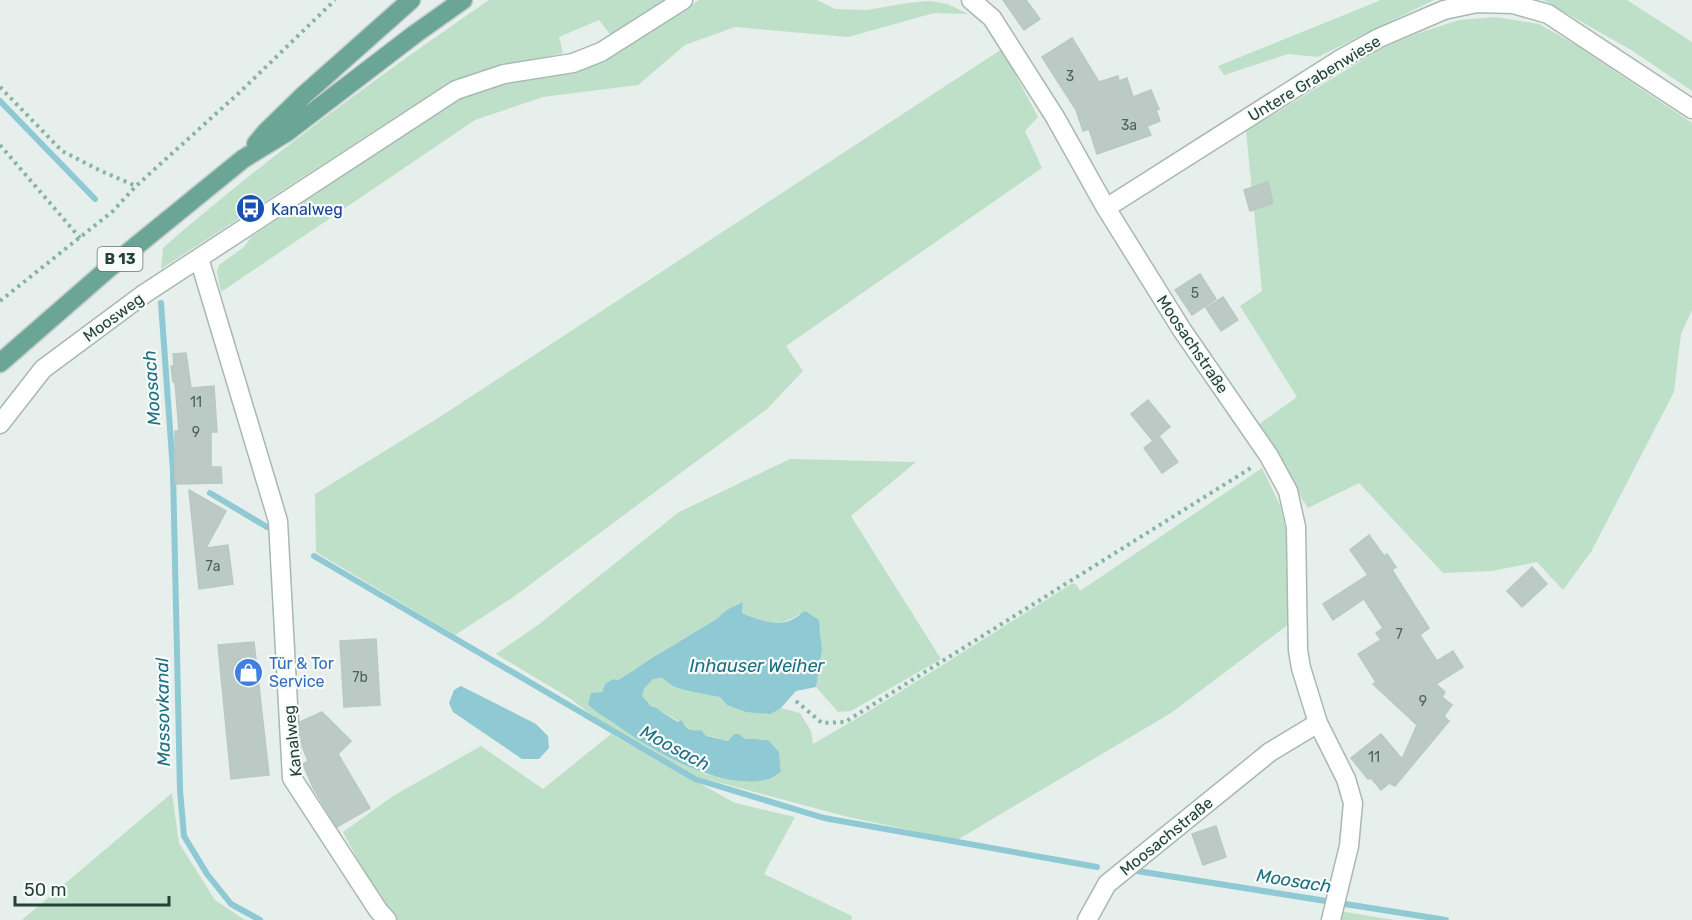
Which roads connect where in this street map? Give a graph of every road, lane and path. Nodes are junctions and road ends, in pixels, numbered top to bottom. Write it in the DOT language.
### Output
graph roads {
  1 [pos="335,0"];
  2 [pos="411,0"];
  3 [pos="463,0"];
  4 [pos="683,0"];
  5 [pos="971,0"];
  6 [pos="0,87"];
  7 [pos="1692,109"];
  8 [pos="0,145"];
  9 [pos="243,159"];
  10 [pos="136,186"];
  11 [pos="1106,208"];
  12 [pos="80,238"];
  13 [pos="199,258"];
  14 [pos="0,301"];
  15 [pos="0,363"];
  16 [pos="0,424"];
  17 [pos="1269,456"];
  18 [pos="796,701"];
  19 [pos="1318,723"];
  20 [pos="1331,917"];
  21 [pos="387,920"];
  22 [pos="1087,920"];
  1 -- 10 [label="path"];
  2 -- 9 [label="main road, B 13"];
  3 -- 9 [label="main road, B 13"];
  4 -- 13 [label="street, Moosweg"];
  5 -- 11 [label="street, Moosachstraße"];
  6 -- 10 [label="path"];
  7 -- 11 [label="street, Untere Grabenwiese"];
  8 -- 12 [label="path"];
  9 -- 15 [label="main road, B 13"];
  10 -- 12 [label="path"];
  11 -- 17 [label="street, Moosachstraße"];
  12 -- 14 [label="path"];
  13 -- 16 [label="street, Moosweg"];
  13 -- 21 [label="street, Kanalweg"];
  17 -- 18 [label="path"];
  17 -- 19 [label="street, Moosachstraße"];
  19 -- 20 [label="street, Moosachstraße"];
  19 -- 22 [label="street, Moosachstraße"];
}
